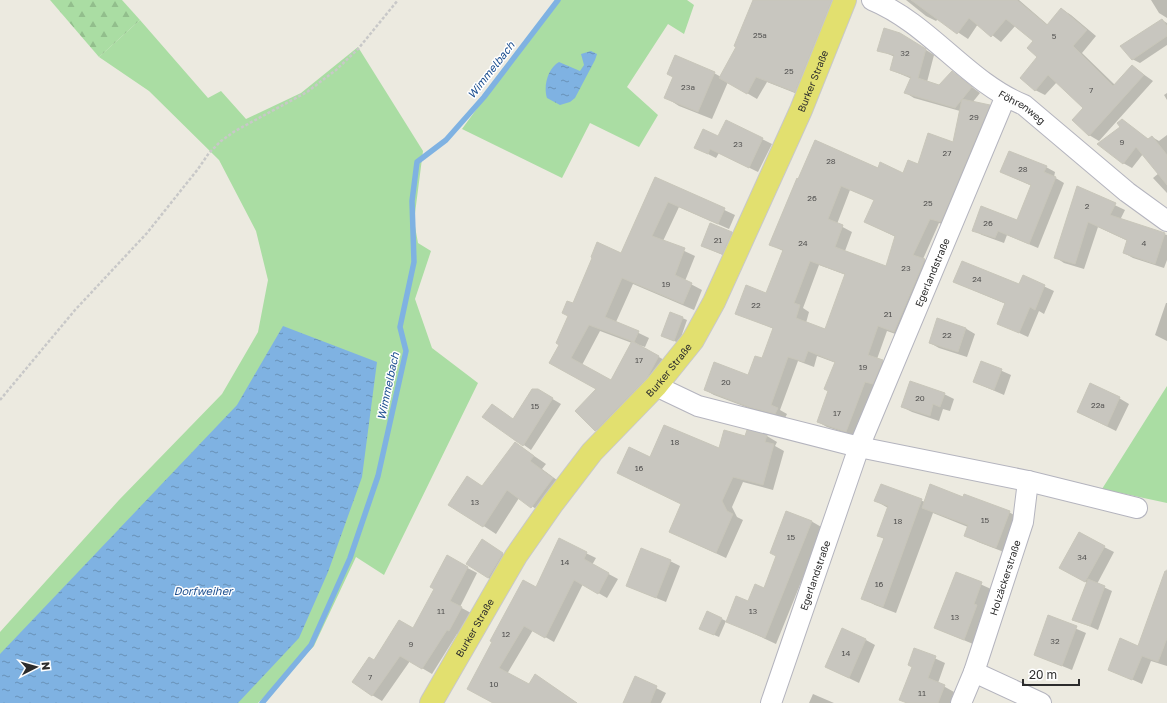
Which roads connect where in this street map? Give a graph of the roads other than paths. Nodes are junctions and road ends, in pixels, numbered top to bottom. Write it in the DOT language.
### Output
graph roads {
  1 [pos="845,0"];
  2 [pos="872,0"];
  3 [pos="1004,98"];
  4 [pos="1167,221"];
  5 [pos="656,386"];
  6 [pos="859,447"];
  7 [pos="1028,481"];
  8 [pos="1137,508"];
  9 [pos="974,672"];
  10 [pos="431,703"];
  11 [pos="771,703"];
  12 [pos="961,703"];
  13 [pos="1041,703"];
  1 -- 5 [label="main road, Burker Straße"];
  2 -- 3 [label="street, Föhrenweg"];
  3 -- 4 [label="street, Föhrenweg"];
  3 -- 6 [label="street, Egerlandstraße"];
  5 -- 6 [label="street"];
  5 -- 10 [label="main road, Burker Straße"];
  6 -- 7 [label="street"];
  6 -- 11 [label="street, Egerlandstraße"];
  7 -- 8 [label="street"];
  7 -- 9 [label="street, Holzäckerstraße"];
  9 -- 12 [label="street, Holzäckerstraße"];
  9 -- 13 [label="street"];
}
